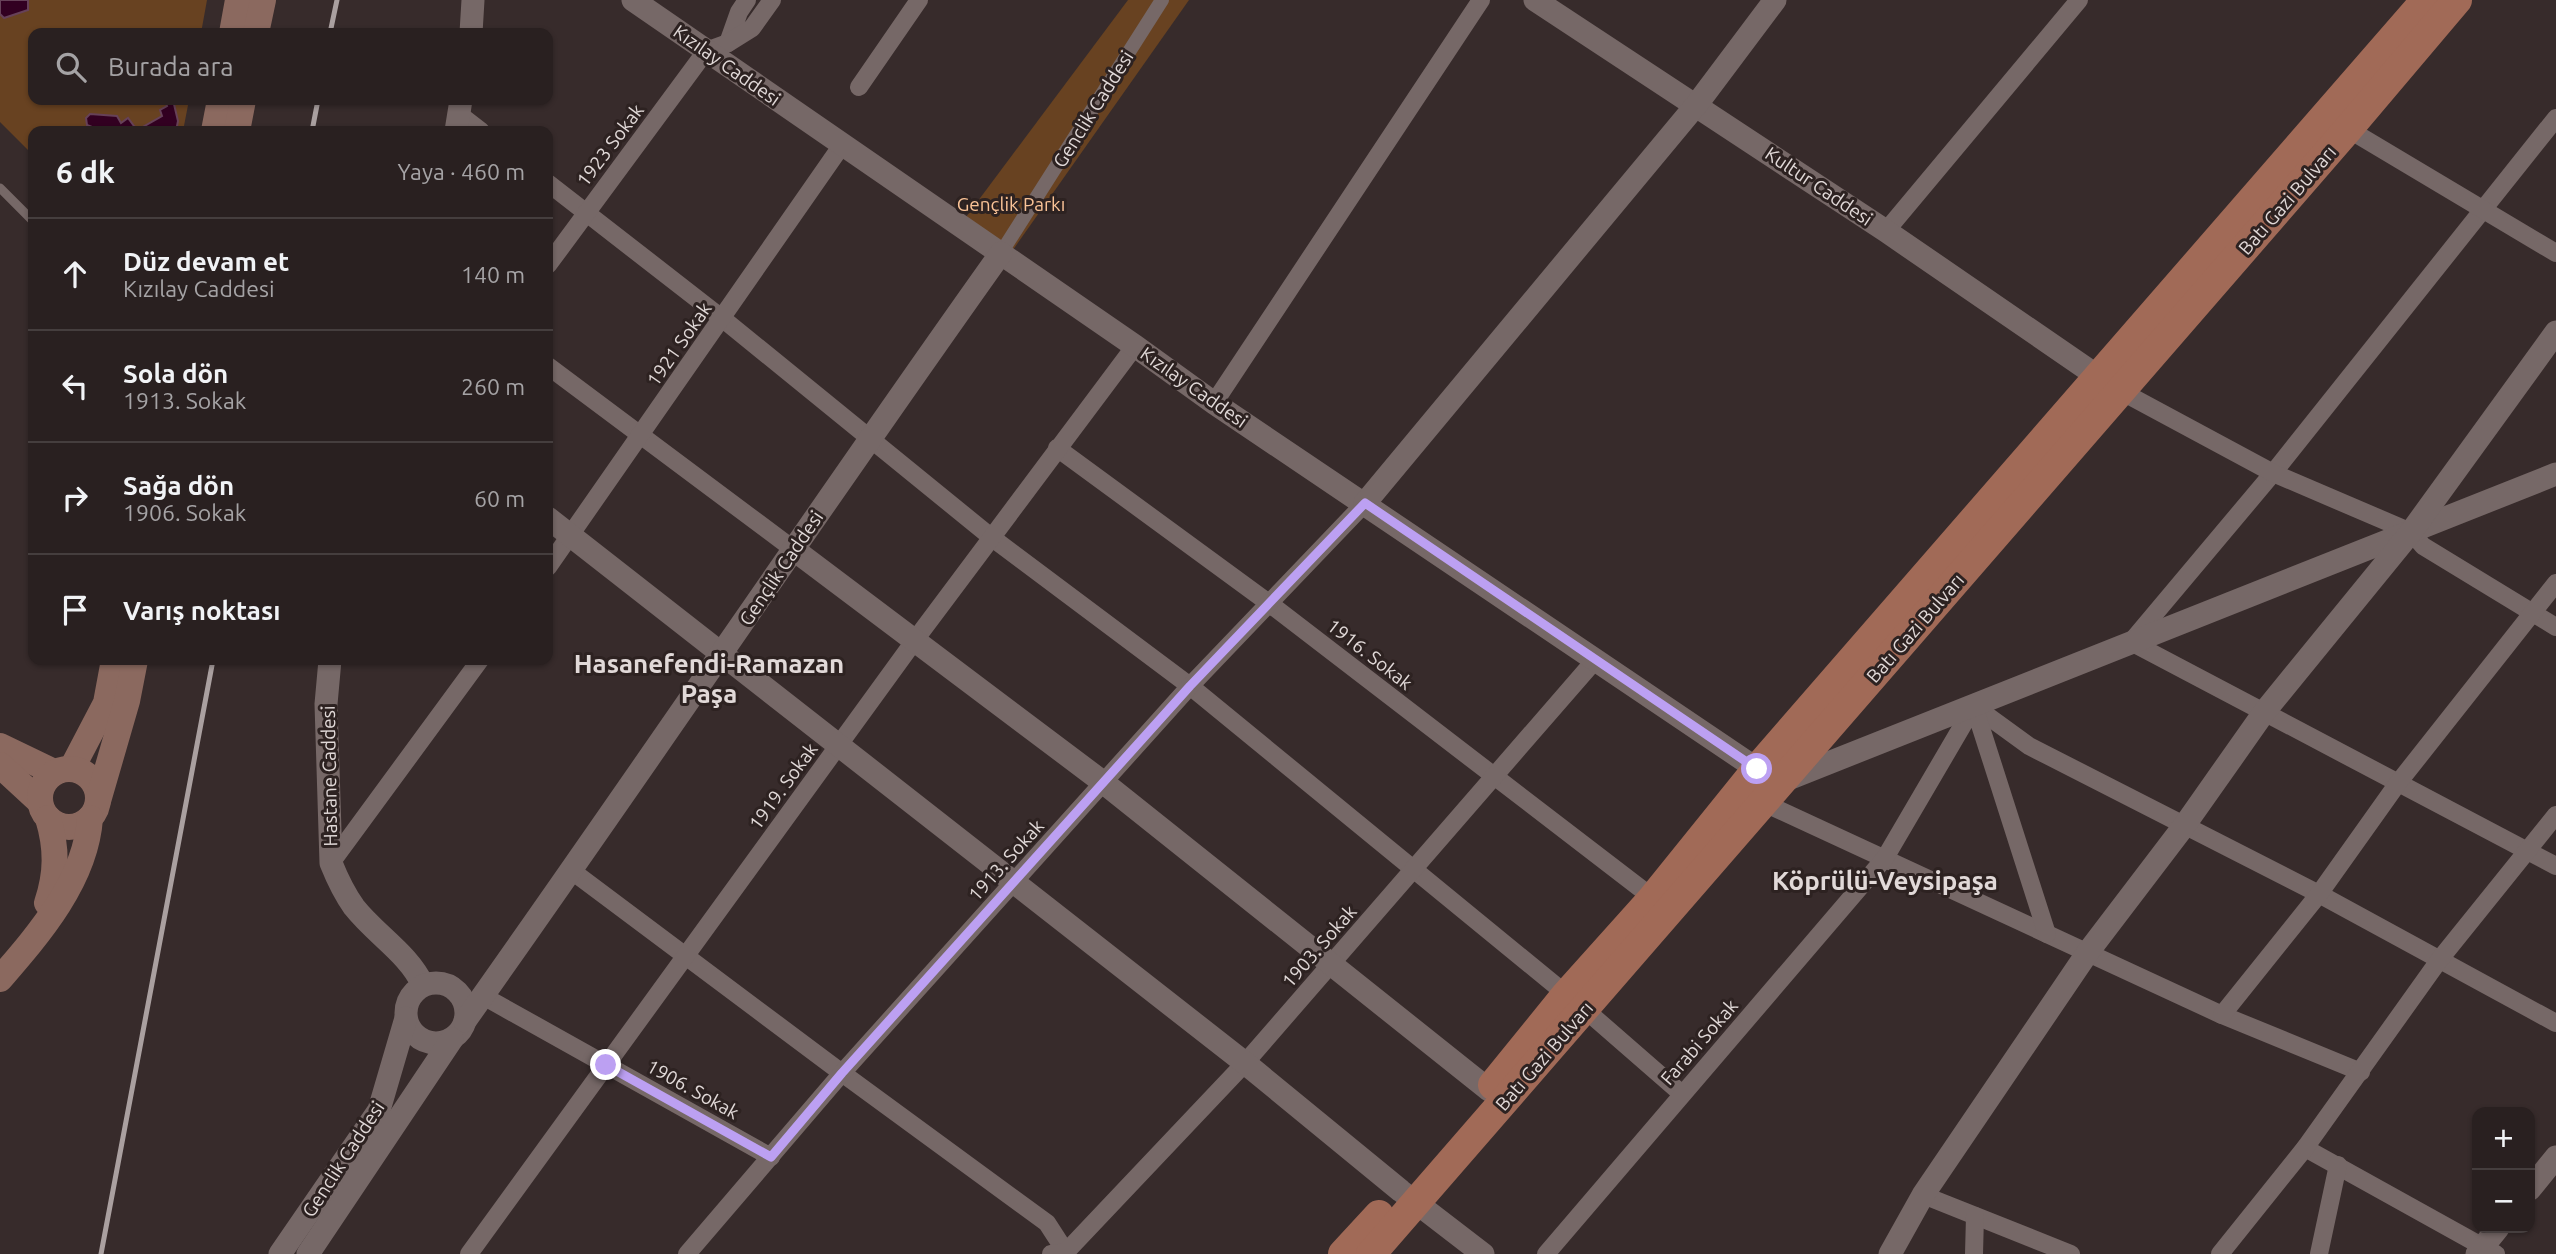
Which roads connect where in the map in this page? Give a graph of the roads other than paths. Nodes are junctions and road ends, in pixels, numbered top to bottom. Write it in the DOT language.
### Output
graph roads {
  1 [pos="238,0"];
  2 [pos="262,0"];
  3 [pos="473,0"];
  4 [pos="633,0"];
  5 [pos="747,0"];
  6 [pos="772,0"];
  7 [pos="919,0"];
  8 [pos="1162,0"];
  9 [pos="1481,0"];
  10 [pos="1535,0"];
  11 [pos="1775,0"];
  12 [pos="2079,0"];
  13 [pos="2426,0"];
  14 [pos="2458,0"];
  15 [pos="233,28"];
  16 [pos="257,28"];
  17 [pos="471,28"];
  18 [pos="729,43"];
  19 [pos="706,51"];
  20 [pos="859,87"];
  21 [pos="1697,104"];
  22 [pos="219,105"];
  23 [pos="242,105"];
  24 [pos="459,115"];
  25 [pos="2556,118"];
  26 [pos="215,126"];
  27 [pos="238,126"];
  28 [pos="474,126"];
  29 [pos="2348,130"];
  30 [pos="842,145"];
  31 [pos="553,187"];
  32 [pos="0,188"];
  33 [pos="2483,210"];
  34 [pos="585,212"];
  35 [pos="28,216"];
  36 [pos="1886,231"];
  37 [pos="1001,253"];
  38 [pos="2556,253"];
  39 [pos="553,258"];
  40 [pos="723,319"];
  41 [pos="2556,332"];
  42 [pos="1135,346"];
  43 [pos="553,370"];
  44 [pos="2110,384"];
  45 [pos="1214,403"];
  46 [pos="640,435"];
  47 [pos="869,438"];
  48 [pos="1057,448"];
  49 [pos="2273,473"];
  50 [pos="2556,474"];
  51 [pos="1365,503"];
  52 [pos="553,522"];
  53 [pos="2411,532"];
  54 [pos="571,536"];
  55 [pos="991,537"];
  56 [pos="793,549"];
  57 [pos="553,560"];
  58 [pos="2556,583"];
  59 [pos="1270,604"];
  60 [pos="2531,614"];
  61 [pos="2556,627"];
  62 [pos="915,640"];
  63 [pos="2131,642"];
  64 [pos="721,654"];
  65 [pos="1596,659"];
  66 [pos="113,665"];
  67 [pos="134,665"];
  68 [pos="330,665"];
  69 [pos="476,665"];
  70 [pos="1190,686"];
  71 [pos="1974,706"];
  72 [pos="2265,711"];
  73 [pos="0,746"];
  74 [pos="838,747"];
  75 [pos="0,765"];
  76 [pos="63,770"];
  77 [pos="1494,776"];
  78 [pos="1104,783"];
  79 [pos="2398,783"];
  80 [pos="1766,784"];
  81 [pos="94,809"];
  82 [pos="44,810"];
  83 [pos="2556,815"];
  84 [pos="2184,826"];
  85 [pos="2528,851"];
  86 [pos="1885,858"];
  87 [pos="331,863"];
  88 [pos="2556,866"];
  89 [pos="1413,868"];
  90 [pos="572,871"];
  91 [pos="1013,884"];
  92 [pos="2319,894"];
  93 [pos="1653,898"];
  94 [pos="2047,934"];
  95 [pos="36,938"];
  96 [pos="2088,952"];
  97 [pos="684,954"];
  98 [pos="2441,960"];
  99 [pos="1332,965"];
  100 [pos="0,979"];
  101 [pos="423,985"];
  102 [pos="483,996"];
  103 [pos="1575,1003"];
  104 [pos="2222,1014"];
  105 [pos="406,1018"];
  106 [pos="2556,1023"];
  107 [pos="459,1030"];
  108 [pos="1245,1063"];
  109 [pos="606,1065"];
  110 [pos="2361,1072"];
  111 [pos="842,1073"];
  112 [pos="1489,1090"];
  113 [pos="1682,1094"];
  114 [pos="2305,1148"];
  115 [pos="771,1157"];
  116 [pos="2556,1157"];
  117 [pos="2338,1166"];
  118 [pos="2535,1183"];
  119 [pos="1923,1195"];
  120 [pos="1409,1197"];
  121 [pos="1975,1216"];
  122 [pos="2495,1233"];
  123 [pos="2485,1252"];
  124 [pos="1061,1253"];
  125 [pos="280,1254"];
  126 [pos="308,1254"];
  127 [pos="469,1254"];
  128 [pos="687,1254"];
  129 [pos="1343,1254"];
  130 [pos="1371,1254"];
  131 [pos="1483,1254"];
  132 [pos="1546,1254"];
  133 [pos="1890,1254"];
  134 [pos="1974,1254"];
  135 [pos="2071,1254"];
  136 [pos="2220,1254"];
  137 [pos="2319,1254"];
  1 -- 15 [label="main road"];
  2 -- 16 [label="main road"];
  3 -- 17 [label="street"];
  4 -- 19 [label="street, Kızılay Caddesi"];
  5 -- 18 [label="street"];
  6 -- 18 [label="street"];
  7 -- 20 [label="street"];
  8 -- 37 [label="street, Genclik Caddesi"];
  9 -- 45 [label="street"];
  10 -- 21 [label="street, Kultur Caddesi"];
  11 -- 21 [label="street"];
  12 -- 36 [label="street"];
  13 -- 44 [label="main road, Batı Gazi Bulvarı"];
  14 -- 29 [label="main road, Batı Gazi Bulvarı"];
  18 -- 19 [label="street"];
  19 -- 30 [label="street, Kızılay Caddesi"];
  19 -- 34 [label="street, 1923 Sokak"];
  21 -- 36 [label="street, Kultur Caddesi"];
  21 -- 51 [label="street"];
  22 -- 26 [label="main road"];
  23 -- 27 [label="main road"];
  24 -- 28 [label="street"];
  25 -- 33 [label="street"];
  29 -- 33 [label="street"];
  29 -- 44 [label="main road, Batı Gazi Bulvarı"];
  30 -- 37 [label="street, Kızılay Caddesi"];
  30 -- 40 [label="street, 1921 Sokak"];
  31 -- 34 [label="street"];
  32 -- 35 [label="lane"];
  33 -- 38 [label="street"];
  33 -- 49 [label="street"];
  34 -- 39 [label="street, 1923 Sokak"];
  34 -- 40 [label="street"];
  36 -- 44 [label="street, Kultur Caddesi"];
  37 -- 42 [label="street, Kızılay Caddesi"];
  37 -- 47 [label="street, Gençlik Caddesi"];
  40 -- 46 [label="street, 1921 Sokak"];
  40 -- 47 [label="street"];
  41 -- 53 [label="street"];
  42 -- 45 [label="street, Kızılay Caddesi"];
  42 -- 48 [label="street, 1919. Sokak"];
  43 -- 46 [label="street"];
  44 -- 49 [label="street"];
  44 -- 80 [label="main road, Batı Gazi Bulvarı"];
  45 -- 51 [label="street, Kızılay Caddesi"];
  46 -- 54 [label="street, 1921 Sokak"];
  46 -- 56 [label="street"];
  47 -- 55 [label="street"];
  47 -- 56 [label="street, Gençlik Caddesi"];
  48 -- 55 [label="street, 1919. Sokak"];
  48 -- 59 [label="street, 1916. Sokak"];
  49 -- 53 [label="street"];
  49 -- 63 [label="street"];
  50 -- 53 [label="street"];
  51 -- 59 [label="street, 1913. Sokak"];
  51 -- 65 [label="street, Kızılay Caddesi"];
  52 -- 54 [label="street"];
  53 -- 60 [label="street"];
  53 -- 63 [label="street"];
  53 -- 72 [label="street"];
  54 -- 57 [label="street, 1921 Sokak"];
  54 -- 64 [label="street"];
  55 -- 62 [label="street, 1919. Sokak"];
  55 -- 70 [label="street"];
  56 -- 62 [label="street"];
  56 -- 64 [label="street, Gençlik Caddesi"];
  58 -- 60 [label="street"];
  59 -- 70 [label="street, 1913. Sokak"];
  59 -- 77 [label="street, 1916. Sokak"];
  60 -- 61 [label="street"];
  60 -- 79 [label="street"];
  62 -- 74 [label="street, 1919. Sokak"];
  62 -- 78 [label="street"];
  63 -- 71 [label="street"];
  63 -- 72 [label="street"];
  64 -- 74 [label="street"];
  64 -- 90 [label="street, Gençlik Caddesi"];
  65 -- 77 [label="street, 1903. Sokak"];
  65 -- 80 [label="street, Kızılay Caddesi"];
  66 -- 76 [label="main road"];
  67 -- 81 [label="main road"];
  68 -- 87 [label="street, Hastane Caddesi"];
  69 -- 87 [label="street"];
  70 -- 78 [label="street, 1913. Sokak"];
  70 -- 89 [label="street"];
  71 -- 80 [label="street"];
  71 -- 84 [label="street"];
  71 -- 86 [label="street, Farabi Sokak"];
  71 -- 94 [label="street"];
  72 -- 79 [label="street"];
  72 -- 84 [label="street"];
  73 -- 76 [label="main road"];
  74 -- 91 [label="street"];
  74 -- 97 [label="street, 1919. Sokak"];
  75 -- 82 [label="main road"];
  76 -- 81 [label="main road"];
  76 -- 82 [label="main road"];
  77 -- 89 [label="street, 1903. Sokak"];
  77 -- 93 [label="street, 1916. Sokak"];
  78 -- 91 [label="street, 1913. Sokak"];
  78 -- 99 [label="street"];
  79 -- 85 [label="street"];
  79 -- 92 [label="street"];
  80 -- 86 [label="street"];
  80 -- 93 [label="main road, Batı Gazi Bulvarı"];
  80 -- 103 [label="main road, Batı Gazi Bulvarı"];
  81 -- 82 [label="main road"];
  81 -- 95 [label="main road"];
  82 -- 95 [label="main road"];
  83 -- 85 [label="street"];
  84 -- 92 [label="street"];
  84 -- 96 [label="street"];
  85 -- 88 [label="street"];
  85 -- 98 [label="street"];
  86 -- 94 [label="street"];
  86 -- 113 [label="street, Farabi Sokak"];
  87 -- 101 [label="street, Hastane Caddesi"];
  89 -- 99 [label="street, 1903. Sokak"];
  89 -- 103 [label="street"];
  90 -- 97 [label="street"];
  90 -- 102 [label="street, Gençlik Caddesi"];
  91 -- 108 [label="street"];
  91 -- 111 [label="street, 1913. Sokak"];
  92 -- 98 [label="street"];
  92 -- 104 [label="street"];
  93 -- 103 [label="main road, Batı Gazi Bulvarı"];
  94 -- 96 [label="street"];
  95 -- 100 [label="main road"];
  96 -- 104 [label="street"];
  96 -- 119 [label="street"];
  97 -- 109 [label="street, 1919. Sokak"];
  97 -- 111 [label="street"];
  98 -- 106 [label="street"];
  98 -- 110 [label="street"];
  99 -- 108 [label="street, 1903. Sokak"];
  99 -- 112 [label="street"];
  101 -- 105 [label="street"];
  101 -- 107 [label="street"];
  102 -- 107 [label="street, Gençlik Caddesi"];
  102 -- 109 [label="street, 1906. Sokak"];
  103 -- 112 [label="main road, Batı Gazi Bulvarı"];
  103 -- 113 [label="street"];
  103 -- 120 [label="main road, Batı Gazi Bulvarı"];
  104 -- 110 [label="street"];
  105 -- 107 [label="street"];
  105 -- 125 [label="street, Genclik Caddesi"];
  107 -- 126 [label="street, Genclik Caddesi"];
  108 -- 120 [label="street"];
  108 -- 124 [label="street, 1903. Sokak"];
  109 -- 115 [label="street, 1906. Sokak"];
  109 -- 127 [label="street, 1919. Sokak"];
  110 -- 114 [label="street"];
  111 -- 115 [label="street, 1913. Sokak"];
  111 -- 124 [label="street"];
  112 -- 120 [label="main road, Batı Gazi Bulvarı"];
  113 -- 132 [label="street, Farabi Sokak"];
  114 -- 117 [label="street"];
  114 -- 136 [label="street"];
  115 -- 128 [label="street, 1913. Sokak"];
  116 -- 118 [label="street"];
  117 -- 123 [label="street"];
  117 -- 137 [label="street"];
  119 -- 121 [label="street"];
  119 -- 133 [label="street"];
  120 -- 129 [label="main road, Batı Gazi Bulvarı"];
  120 -- 130 [label="main road, Batı Gazi Bulvarı"];
  120 -- 131 [label="street"];
  121 -- 134 [label="street"];
  121 -- 135 [label="street"];
  122 -- 123 [label="street"];
}
